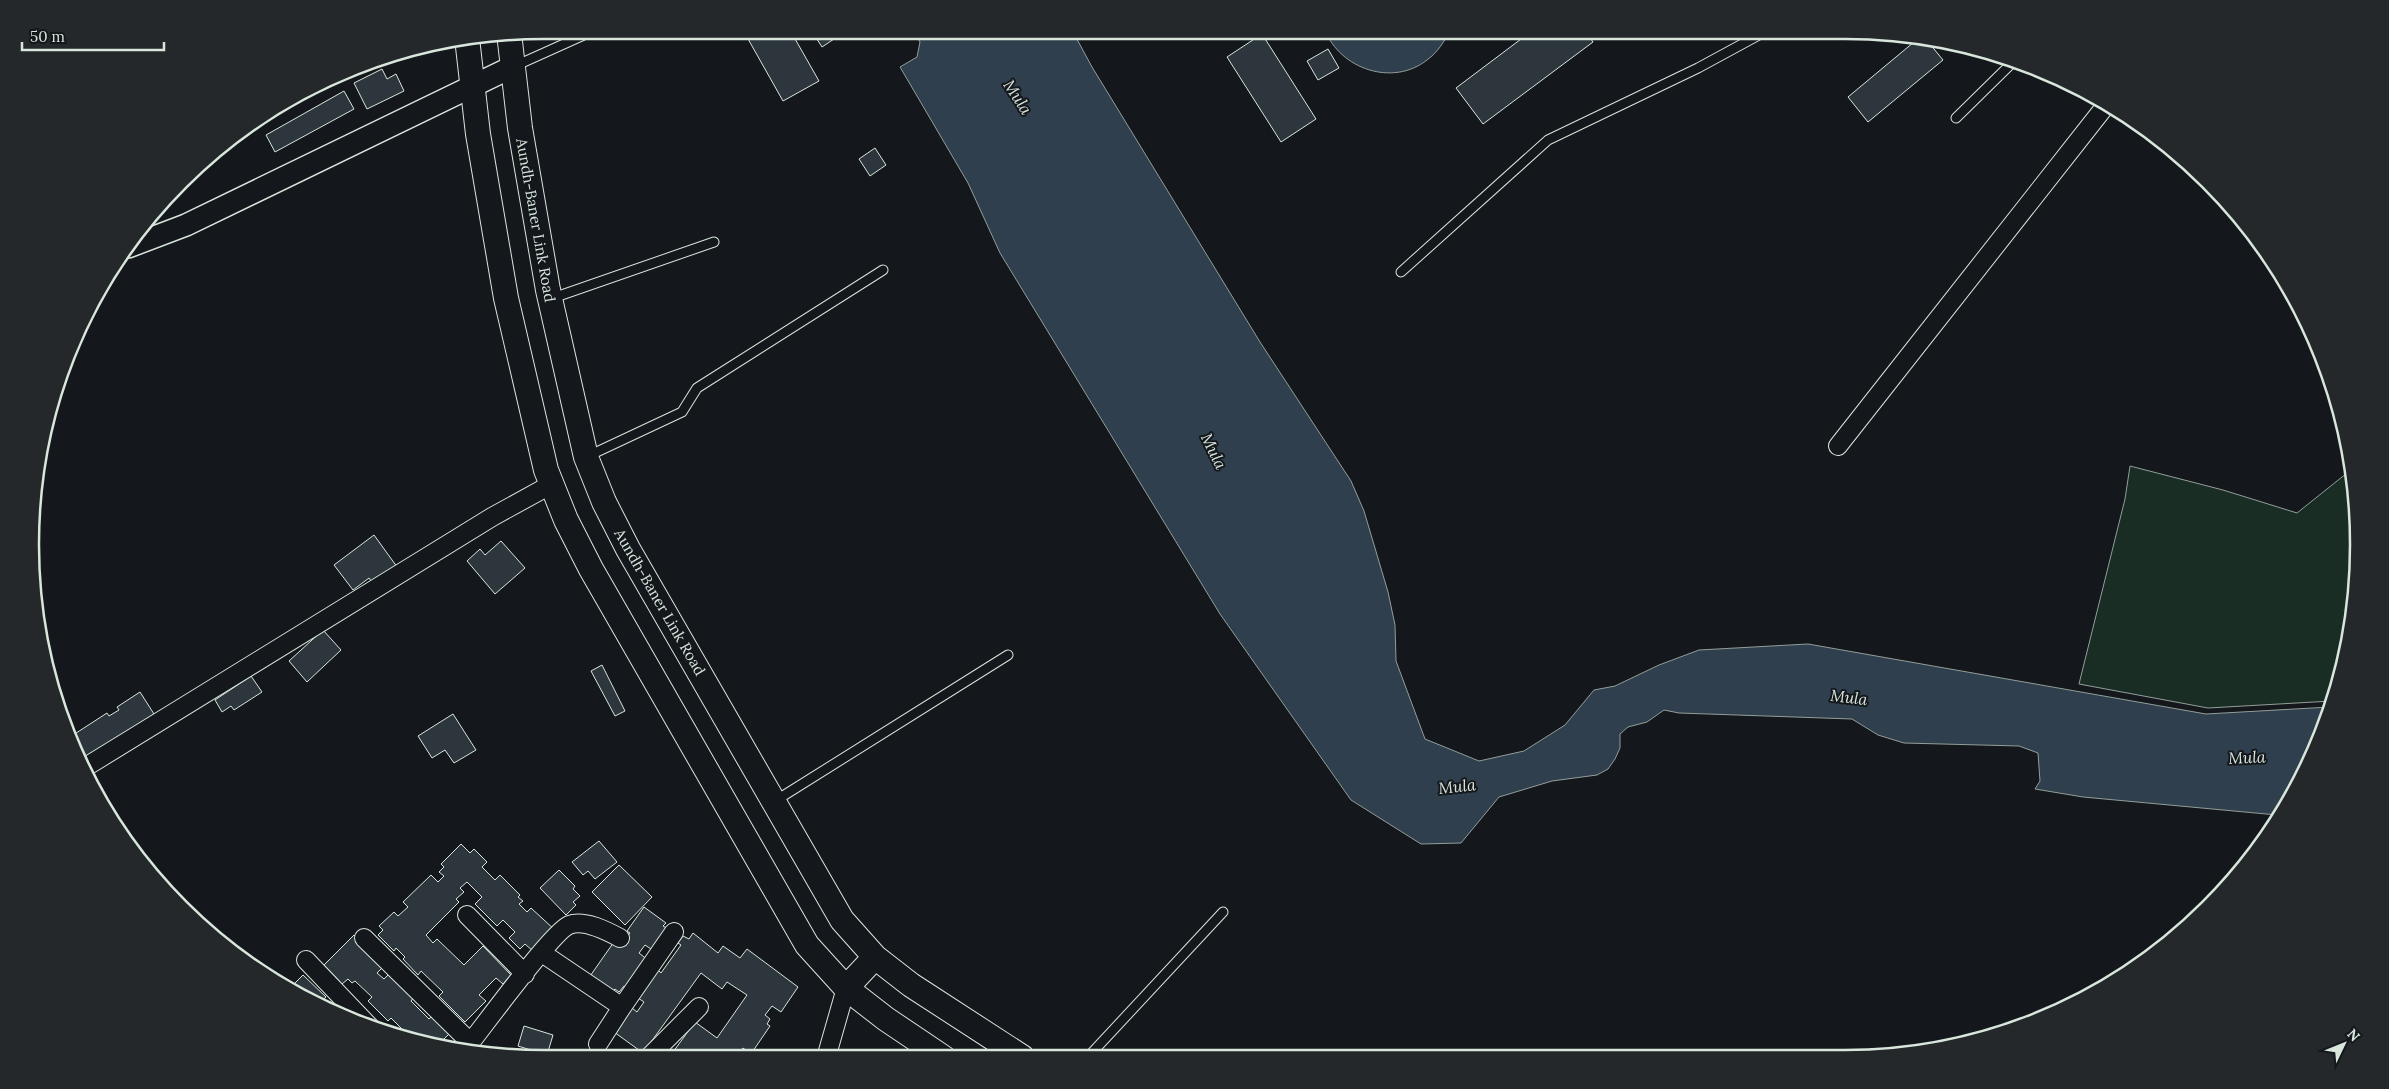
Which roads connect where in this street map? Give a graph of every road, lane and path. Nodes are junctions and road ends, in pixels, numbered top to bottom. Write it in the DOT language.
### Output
graph roads {
  1 [pos="575,39"];
  2 [pos="1751,39"];
  3 [pos="510,40"];
  4 [pos="468,45"];
  5 [pos="2008,66"];
  6 [pos="512,67"];
  7 [pos="472,87"];
  8 [pos="2102,110"];
  9 [pos="1956,118"];
  10 [pos="714,242"];
  11 [pos="139,243"];
  12 [pos="883,270"];
  13 [pos="1401,272"];
  14 [pos="550,299"];
  15 [pos="1838,446"];
  16 [pos="586,457"];
  17 [pos="552,484"];
  18 [pos="1008,655"];
  19 [pos="89,765"];
  20 [pos="774,801"];
  21 [pos="1223,912"];
  22 [pos="467,914"];
  23 [pos="674,932"];
  24 [pos="364,938"];
  25 [pos="620,938"];
  26 [pos="542,953"];
  27 [pos="875,957"];
  28 [pos="306,960"];
  29 [pos="525,974"];
  30 [pos="846,988"];
  31 [pos="699,1007"];
  32 [pos="622,1008"];
  33 [pos="359,1015"];
  34 [pos="465,1044"];
  35 [pos="598,1044"];
  36 [pos="470,1045"];
  37 [pos="659,1050"];
  38 [pos="828,1050"];
  39 [pos="932,1050"];
  40 [pos="1010,1050"];
  41 [pos="1095,1050"];
  1 -- 6 [label="lane"];
  2 -- 13 [label="lane"];
  3 -- 6 [label="main road, Aundh-Baner Link Road"];
  4 -- 7 [label="main road"];
  5 -- 9 [label="lane"];
  6 -- 7 [label="street"];
  6 -- 14 [label="main road, Aundh-Baner Link Road"];
  7 -- 11 [label="street"];
  7 -- 17 [label="main road"];
  8 -- 15 [label="street"];
  10 -- 14 [label="lane"];
  12 -- 16 [label="lane"];
  14 -- 16 [label="main road, Aundh-Baner Link Road"];
  16 -- 20 [label="main road, Aundh-Baner Link Road"];
  17 -- 19 [label="street"];
  17 -- 30 [label="main road"];
  18 -- 20 [label="lane"];
  20 -- 27 [label="main road, Aundh-Baner Link Road"];
  21 -- 41 [label="lane"];
  22 -- 29 [label="street"];
  23 -- 32 [label="street"];
  24 -- 34 [label="street"];
  25 -- 26 [label="street"];
  26 -- 29 [label="street"];
  26 -- 32 [label="street"];
  27 -- 30 [label="main road"];
  27 -- 40 [label="main road, Aundh-Baner Link Road"];
  28 -- 33 [label="street"];
  29 -- 36 [label="street"];
  30 -- 38 [label="street"];
  30 -- 39 [label="main road"];
  31 -- 37 [label="street"];
  32 -- 35 [label="street"];
}
